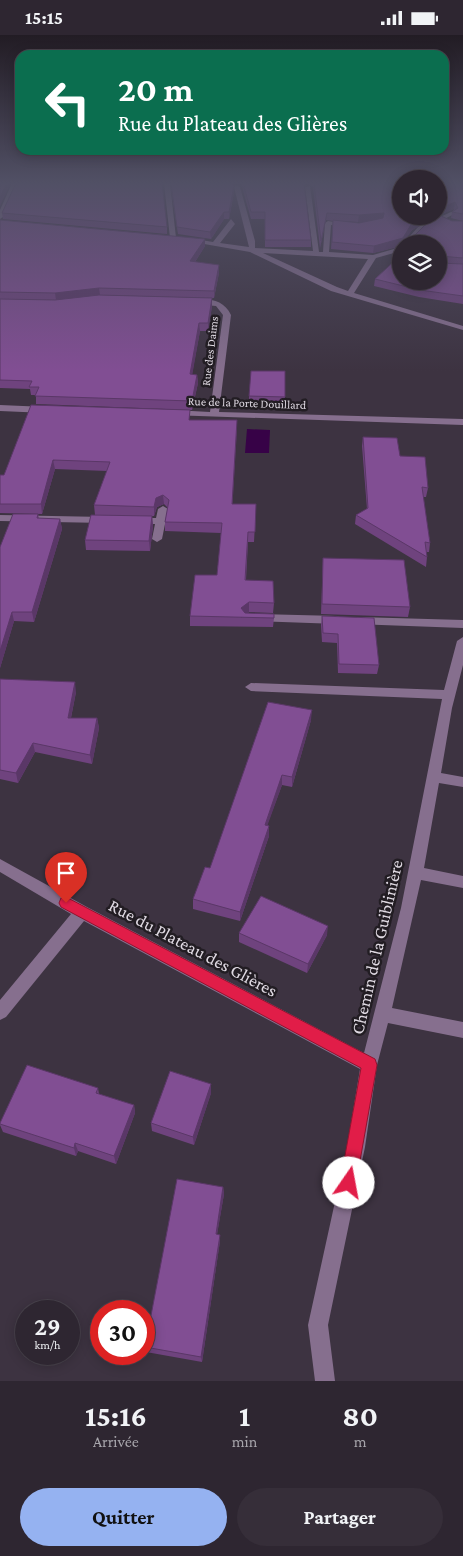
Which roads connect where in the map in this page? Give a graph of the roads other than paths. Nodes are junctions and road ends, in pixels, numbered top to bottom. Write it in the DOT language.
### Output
graph roads {
  1 [pos="230,246"];
  2 [pos="252,246"];
  3 [pos="315,246"];
  4 [pos="326,246"];
  5 [pos="252,250"];
  6 [pos="316,252"];
  7 [pos="326,253"];
  8 [pos="392,253"];
  9 [pos="373,257"];
  10 [pos="350,294"];
  11 [pos="191,301"];
  12 [pos="463,328"];
  13 [pos="0,408"];
  14 [pos="58,410"];
  15 [pos="165,413"];
  16 [pos="214,414"];
  17 [pos="463,422"];
  18 [pos="163,509"];
  19 [pos="0,518"];
  20 [pos="160,521"];
  21 [pos="157,539"];
  22 [pos="249,618"];
  23 [pos="463,624"];
  24 [pos="463,645"];
  25 [pos="250,687"];
  26 [pos="450,695"];
  27 [pos="434,777"];
  28 [pos="463,782"];
  29 [pos="0,865"];
  30 [pos="415,873"];
  31 [pos="463,882"];
  32 [pos="82,912"];
  33 [pos="0,1012"];
  34 [pos="382,1014"];
  35 [pos="463,1029"];
  36 [pos="369,1065"];
  37 [pos="325,1381"];
  1 -- 5 [label="street"];
  2 -- 5 [label="street"];
  3 -- 6 [label="street"];
  4 -- 7 [label="street"];
  5 -- 6 [label="street"];
  5 -- 10 [label="street"];
  6 -- 7 [label="street"];
  7 -- 9 [label="street"];
  8 -- 9 [label="street"];
  9 -- 10 [label="street"];
  10 -- 12 [label="street"];
  11 -- 16 [label="street, Rue des Daims"];
  13 -- 14 [label="street"];
  15 -- 16 [label="street, Rue de la Porte Douillard"];
  16 -- 17 [label="street, Rue de la Porte Douillard"];
  18 -- 20 [label="street"];
  19 -- 20 [label="street"];
  20 -- 21 [label="street"];
  22 -- 23 [label="street"];
  24 -- 26 [label="street, Chemin de la Guiblinière"];
  25 -- 26 [label="street"];
  26 -- 27 [label="street, Chemin de la Guiblinière"];
  27 -- 28 [label="street"];
  27 -- 30 [label="street, Chemin de la Guiblinière"];
  29 -- 32 [label="street, Rue du Plateau des Glières"];
  30 -- 31 [label="street"];
  30 -- 34 [label="street, Chemin de la Guiblinière"];
  32 -- 33 [label="street"];
  32 -- 36 [label="street, Rue du Plateau des Glières"];
  34 -- 35 [label="street"];
  34 -- 36 [label="street, Chemin de la Guiblinière"];
  36 -- 37 [label="street, Chemin de la Guiblinière"];
}
